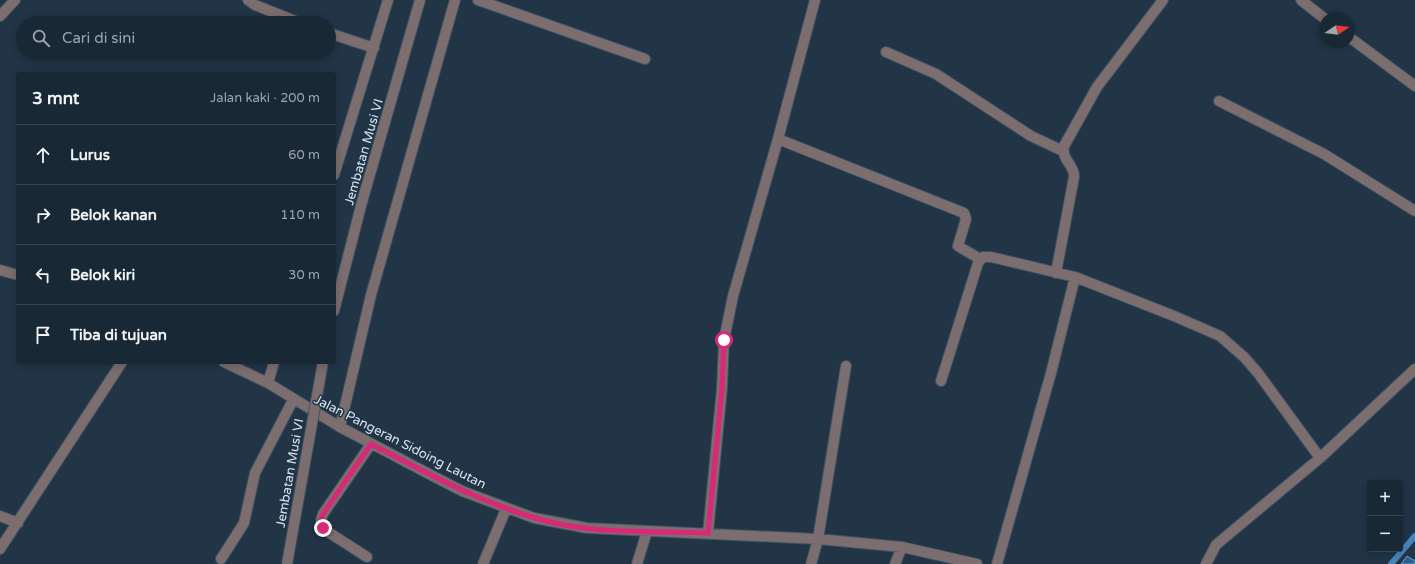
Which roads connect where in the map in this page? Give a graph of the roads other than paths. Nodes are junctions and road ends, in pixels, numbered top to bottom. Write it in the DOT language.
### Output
graph roads {
  1 [pos="15,0"];
  2 [pos="248,0"];
  3 [pos="388,0"];
  4 [pos="420,0"];
  5 [pos="455,0"];
  6 [pos="478,0"];
  7 [pos="815,0"];
  8 [pos="1163,0"];
  9 [pos="1301,0"];
  10 [pos="1319,14"];
  11 [pos="0,16"];
  12 [pos="282,16"];
  13 [pos="336,35"];
  14 [pos="1355,41"];
  15 [pos="374,48"];
  16 [pos="886,52"];
  17 [pos="645,59"];
  18 [pos="1415,86"];
  19 [pos="1219,101"];
  20 [pos="778,140"];
  21 [pos="1063,151"];
  22 [pos="336,168"];
  23 [pos="1415,212"];
  24 [pos="980,259"];
  25 [pos="0,270"];
  26 [pos="1056,273"];
  27 [pos="16,274"];
  28 [pos="1075,277"];
  29 [pos="336,303"];
  30 [pos="121,364"];
  31 [pos="228,364"];
  32 [pos="273,364"];
  33 [pos="323,364"];
  34 [pos="846,366"];
  35 [pos="1415,369"];
  36 [pos="941,381"];
  37 [pos="268,383"];
  38 [pos="293,400"];
  39 [pos="340,427"];
  40 [pos="371,444"];
  41 [pos="1320,458"];
  42 [pos="506,509"];
  43 [pos="0,516"];
  44 [pos="18,523"];
  45 [pos="647,531"];
  46 [pos="708,533"];
  47 [pos="818,539"];
  48 [pos="902,547"];
  49 [pos="0,549"];
  50 [pos="367,557"];
  51 [pos="221,559"];
  52 [pos="287,564"];
  53 [pos="483,564"];
  54 [pos="637,564"];
  55 [pos="811,564"];
  56 [pos="895,564"];
  57 [pos="977,564"];
  58 [pos="997,564"];
  59 [pos="1206,564"];
  1 -- 11 [label="street"];
  2 -- 12 [label="street"];
  3 -- 15 [label="street"];
  4 -- 29 [label="street, Jembatan Musi VI"];
  5 -- 39 [label="street"];
  6 -- 17 [label="street"];
  7 -- 20 [label="street"];
  8 -- 21 [label="street"];
  9 -- 10 [label="street"];
  13 -- 15 [label="street"];
  14 -- 18 [label="street"];
  15 -- 22 [label="street"];
  16 -- 21 [label="street"];
  19 -- 23 [label="street"];
  20 -- 24 [label="street"];
  20 -- 46 [label="street"];
  21 -- 26 [label="street"];
  24 -- 26 [label="street"];
  24 -- 36 [label="street"];
  25 -- 27 [label="street"];
  26 -- 28 [label="street"];
  28 -- 41 [label="street"];
  28 -- 58 [label="street"];
  30 -- 44 [label="street"];
  31 -- 37 [label="street, Jalan Pangeran Sidoing Lautan"];
  32 -- 37 [label="street"];
  33 -- 52 [label="street, Jembatan Musi VI, bridge"];
  34 -- 47 [label="street"];
  35 -- 41 [label="street"];
  37 -- 38 [label="street, Jalan Pangeran Sidoing Lautan"];
  38 -- 39 [label="street, Jalan Pangeran Sidoing Lautan"];
  38 -- 51 [label="street"];
  39 -- 40 [label="street, Jalan Pangeran Sidoing Lautan"];
  40 -- 42 [label="street, Jalan Pangeran Sidoing Lautan"];
  40 -- 50 [label="street"];
  41 -- 59 [label="street"];
  42 -- 45 [label="street, Jalan Pangeran Sidoing Lautan"];
  42 -- 53 [label="street"];
  43 -- 44 [label="street"];
  44 -- 49 [label="street"];
  45 -- 46 [label="street, Jalan Pangeran Sidoing Lautan"];
  45 -- 54 [label="street"];
  46 -- 47 [label="street, Jalan Pangeran Sidoing Lautan"];
  47 -- 48 [label="street, Jalan Pangeran Sidoing Lautan"];
  47 -- 55 [label="street"];
  48 -- 56 [label="street"];
  48 -- 57 [label="street, Jalan Pangeran Sidoing Lautan"];
}
